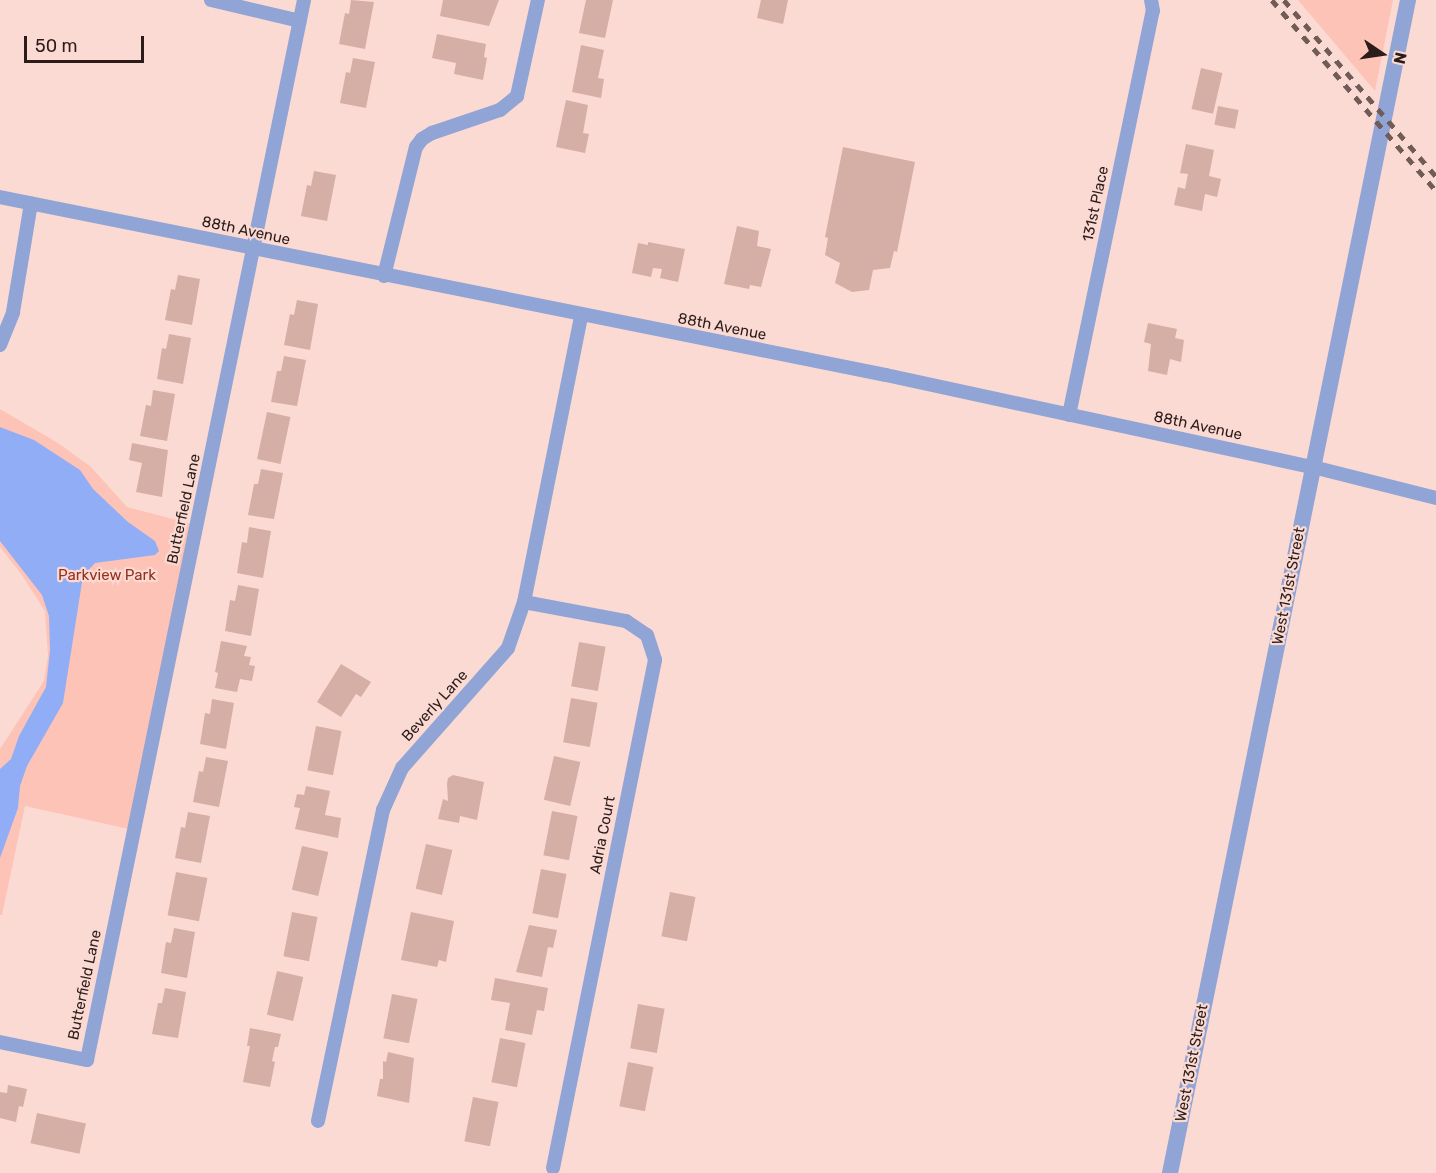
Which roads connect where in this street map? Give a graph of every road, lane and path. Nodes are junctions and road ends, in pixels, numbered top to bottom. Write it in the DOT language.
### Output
graph roads {
  1 [pos="211,0"];
  2 [pos="304,0"];
  3 [pos="538,0"];
  4 [pos="1151,0"];
  5 [pos="1408,0"];
  6 [pos="300,21"];
  7 [pos="0,197"];
  8 [pos="31,203"];
  9 [pos="254,249"];
  10 [pos="384,276"];
  11 [pos="581,316"];
  12 [pos="0,345"];
  13 [pos="1069,415"];
  14 [pos="1313,467"];
  15 [pos="1436,498"];
  16 [pos="524,602"];
  17 [pos="0,1042"];
  18 [pos="318,1121"];
  19 [pos="553,1168"];
  20 [pos="1170,1173"];
  1 -- 6 [label="street"];
  2 -- 6 [label="street, Butterfield Lane"];
  3 -- 10 [label="street"];
  4 -- 13 [label="street, 131st Place"];
  5 -- 14 [label="street, West 131st Street"];
  6 -- 9 [label="street, Butterfield Lane"];
  7 -- 8 [label="street, 88th Avenue"];
  8 -- 9 [label="street, 88th Avenue"];
  8 -- 12 [label="street"];
  9 -- 10 [label="street, 88th Avenue"];
  9 -- 17 [label="street, Butterfield Lane"];
  10 -- 11 [label="street, 88th Avenue"];
  11 -- 13 [label="street, 88th Avenue"];
  11 -- 16 [label="street, Beverly Lane"];
  13 -- 14 [label="street, 88th Avenue"];
  14 -- 15 [label="street, 88th Avenue"];
  14 -- 20 [label="street, West 131st Street"];
  16 -- 18 [label="street, Beverly Lane"];
  16 -- 19 [label="street, Adria Court"];
}
